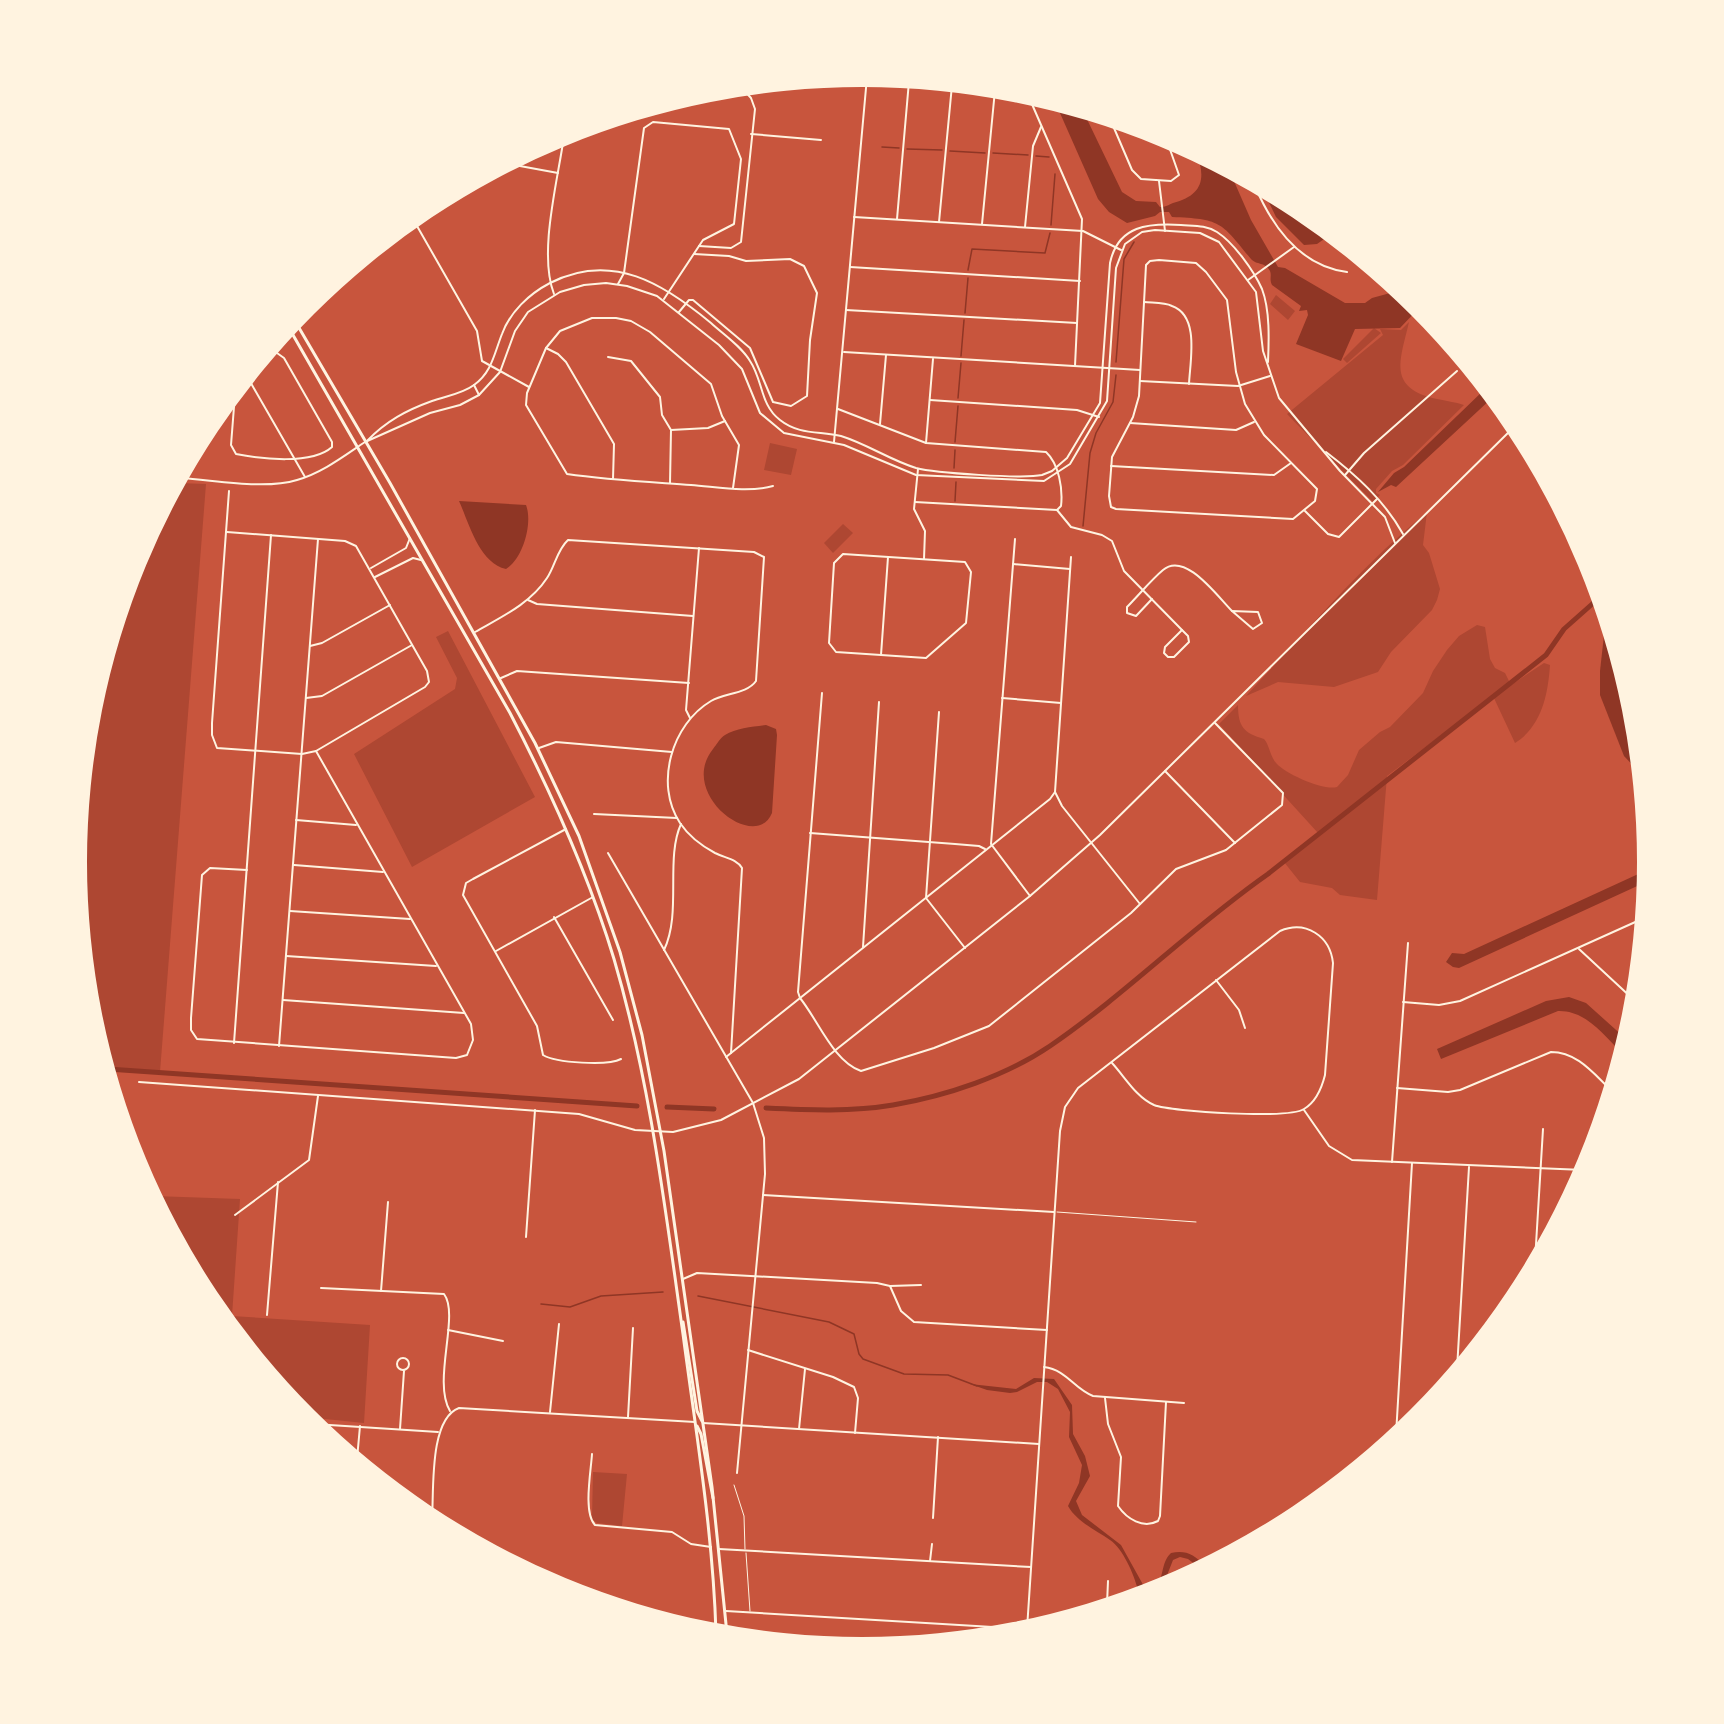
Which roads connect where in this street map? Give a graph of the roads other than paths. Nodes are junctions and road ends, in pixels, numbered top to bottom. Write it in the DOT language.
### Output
graph roads {
  1 [pos="866,87"];
  2 [pos="908,89"];
  3 [pos="951,93"];
  4 [pos="750,96"];
  5 [pos="994,99"];
  6 [pos="1033,106"];
  7 [pos="1041,126"];
  8 [pos="1115,129"];
  9 [pos="751,134"];
  10 [pos="821,140"];
  11 [pos="562,147"];
  12 [pos="1172,152"];
  13 [pos="521,166"];
  14 [pos="558,173"];
  15 [pos="1159,181"];
  16 [pos="1261,198"];
  17 [pos="854,217"];
  18 [pos="897,219"];
  19 [pos="939,222"];
  20 [pos="1165,224"];
  21 [pos="982,225"];
  22 [pos="418,227"];
  23 [pos="1025,227"];
  24 [pos="1083,231"];
  25 [pos="1165,231"];
  26 [pos="699,246"];
  27 [pos="1115,247"];
  28 [pos="1294,247"];
  29 [pos="1121,250"];
  30 [pos="694,254"];
  31 [pos="849,267"];
  32 [pos="1347,272"];
  33 [pos="624,273"];
  34 [pos="1254,276"];
  35 [pos="1248,280"];
  36 [pos="1080,281"];
  37 [pos="550,283"];
  38 [pos="618,284"];
  39 [pos="669,290"];
  40 [pos="555,294"];
  41 [pos="663,300"];
  42 [pos="1144,302"];
  43 [pos="686,303"];
  44 [pos="846,310"];
  45 [pos="679,312"];
  46 [pos="1077,323"];
  47 [pos="300,329"];
  48 [pos="293,336"];
  49 [pos="546,348"];
  50 [pos="843,352"];
  51 [pos="277,353"];
  52 [pos="886,355"];
  53 [pos="608,357"];
  54 [pos="933,358"];
  55 [pos="1268,365"];
  56 [pos="1074,366"];
  57 [pos="490,367"];
  58 [pos="1104,368"];
  59 [pos="1110,368"];
  60 [pos="1140,370"];
  61 [pos="1457,371"];
  62 [pos="500,372"];
  63 [pos="1270,376"];
  64 [pos="1140,381"];
  65 [pos="252,384"];
  66 [pos="1190,384"];
  67 [pos="474,385"];
  68 [pos="1238,386"];
  69 [pos="530,387"];
  70 [pos="480,395"];
  71 [pos="930,400"];
  72 [pos="234,409"];
  73 [pos="838,409"];
  74 [pos="1094,414"];
  75 [pos="1099,417"];
  76 [pos="725,421"];
  77 [pos="1255,422"];
  78 [pos="1130,423"];
  79 [pos="880,424"];
  80 [pos="671,430"];
  81 [pos="1507,433"];
  82 [pos="836,435"];
  83 [pos="365,442"];
  84 [pos="834,442"];
  85 [pos="926,443"];
  86 [pos="358,447"];
  87 [pos="1320,448"];
  88 [pos="295,458"];
  89 [pos="1291,463"];
  90 [pos="1111,466"];
  91 [pos="918,468"];
  92 [pos="1055,468"];
  93 [pos="1349,470"];
  94 [pos="916,475"];
  95 [pos="1058,475"];
  96 [pos="1345,476"];
  97 [pos="189,478"];
  98 [pos="305,478"];
  99 [pos="613,479"];
  100 [pos="670,483"];
  101 [pos="773,486"];
  102 [pos="733,488"];
  103 [pos="229,491"];
  104 [pos="1377,499"];
  105 [pos="915,502"];
  106 [pos="1373,503"];
  107 [pos="1057,510"];
  108 [pos="1305,511"];
  109 [pos="227,532"];
  110 [pos="1403,534"];
  111 [pos="272,535"];
  112 [pos="410,538"];
  113 [pos="318,539"];
  114 [pos="1015,539"];
  115 [pos="1395,543"];
  116 [pos="699,548"];
  117 [pos="888,557"];
  118 [pos="1071,557"];
  119 [pos="924,559"];
  120 [pos="422,560"];
  121 [pos="1012,564"];
  122 [pos="370,568"];
  123 [pos="1070,569"];
  124 [pos="375,577"];
  125 [pos="1143,591"];
  126 [pos="1152,599"];
  127 [pos="528,600"];
  128 [pos="390,605"];
  129 [pos="1232,611"];
  130 [pos="693,616"];
  131 [pos="1182,630"];
  132 [pos="475,632"];
  133 [pos="412,645"];
  134 [pos="310,646"];
  135 [pos="881,655"];
  136 [pos="501,678"];
  137 [pos="689,683"];
  138 [pos="822,693"];
  139 [pos="306,698"];
  140 [pos="1002,698"];
  141 [pos="879,702"];
  142 [pos="1061,703"];
  143 [pos="939,712"];
  144 [pos="690,718"];
  145 [pos="1214,723"];
  146 [pos="523,738"];
  147 [pos="535,742"];
  148 [pos="538,748"];
  149 [pos="318,750"];
  150 [pos="256,751"];
  151 [pos="672,752"];
  152 [pos="302,754"];
  153 [pos="1165,771"];
  154 [pos="1055,792"];
  155 [pos="594,814"];
  156 [pos="677,818"];
  157 [pos="296,820"];
  158 [pos="681,824"];
  159 [pos="356,825"];
  160 [pos="566,829"];
  161 [pos="810,833"];
  162 [pos="578,834"];
  163 [pos="869,838"];
  164 [pos="1092,842"];
  165 [pos="930,843"];
  166 [pos="1235,843"];
  167 [pos="991,844"];
  168 [pos="985,849"];
  169 [pos="608,853"];
  170 [pos="293,865"];
  171 [pos="247,870"];
  172 [pos="383,872"];
  173 [pos="1030,896"];
  174 [pos="592,897"];
  175 [pos="926,898"];
  176 [pos="1140,904"];
  177 [pos="290,911"];
  178 [pos="554,917"];
  179 [pos="410,919"];
  180 [pos="1634,923"];
  181 [pos="1408,943"];
  182 [pos="863,947"];
  183 [pos="965,948"];
  184 [pos="1578,948"];
  185 [pos="663,950"];
  186 [pos="495,951"];
  187 [pos="286,956"];
  188 [pos="436,966"];
  189 [pos="1216,980"];
  190 [pos="1625,992"];
  191 [pos="800,998"];
  192 [pos="283,1000"];
  193 [pos="1403,1002"];
  194 [pos="464,1013"];
  195 [pos="613,1020"];
  196 [pos="1245,1028"];
  197 [pos="234,1043"];
  198 [pos="279,1046"];
  199 [pos="836,1050"];
  200 [pos="731,1053"];
  201 [pos="726,1057"];
  202 [pos="621,1059"];
  203 [pos="1112,1063"];
  204 [pos="139,1082"];
  205 [pos="1604,1084"];
  206 [pos="1397,1088"];
  207 [pos="318,1096"];
  208 [pos="753,1103"];
  209 [pos="535,1110"];
  210 [pos="1304,1110"];
  211 [pos="1543,1129"];
  212 [pos="652,1131"];
  213 [pos="660,1131"];
  214 [pos="1392,1162"];
  215 [pos="1412,1163"];
  216 [pos="1469,1167"];
  217 [pos="1540,1170"];
  218 [pos="1573,1170"];
  219 [pos="278,1182"];
  220 [pos="763,1195"];
  221 [pos="388,1202"];
  222 [pos="1055,1212"];
  223 [pos="235,1215"];
  224 [pos="1196,1222"];
  225 [pos="526,1237"];
  226 [pos="1536,1245"];
  227 [pos="756,1276"];
  228 [pos="683,1279"];
  229 [pos="921,1285"];
  230 [pos="890,1286"];
  231 [pos="321,1288"];
  232 [pos="381,1291"];
  233 [pos="267,1315"];
  234 [pos="680,1318"];
  235 [pos="559,1324"];
  236 [pos="633,1328"];
  237 [pos="447,1330"];
  238 [pos="1047,1330"];
  239 [pos="503,1341"];
  240 [pos="748,1350"];
  241 [pos="1458,1358"];
  242 [pos="1044,1367"];
  243 [pos="805,1368"];
  244 [pos="404,1371"];
  245 [pos="1105,1398"];
  246 [pos="1167,1402"];
  247 [pos="1184,1403"];
  248 [pos="450,1411"];
  249 [pos="550,1412"];
  250 [pos="628,1417"];
  251 [pos="695,1422"];
  252 [pos="703,1423"];
  253 [pos="1397,1423"];
  254 [pos="329,1424"];
  255 [pos="741,1425"];
  256 [pos="360,1426"];
  257 [pos="400,1429"];
  258 [pos="799,1429"];
  259 [pos="438,1432"];
  260 [pos="855,1433"];
  261 [pos="938,1437"];
  262 [pos="1039,1443"];
  263 [pos="358,1451"];
  264 [pos="592,1455"];
  265 [pos="737,1473"];
  266 [pos="734,1485"];
  267 [pos="714,1499"];
  268 [pos="433,1507"];
  269 [pos="933,1518"];
  270 [pos="932,1544"];
  271 [pos="711,1547"];
  272 [pos="719,1549"];
  273 [pos="745,1550"];
  274 [pos="930,1561"];
  275 [pos="1030,1567"];
  276 [pos="1108,1581"];
  277 [pos="1107,1597"];
  278 [pos="726,1611"];
  279 [pos="750,1611"];
  280 [pos="1027,1619"];
  281 [pos="715,1623"];
  282 [pos="727,1624"];
  283 [pos="986,1626"];
  1 -- 17 [label="street"];
  2 -- 18 [label="street"];
  3 -- 19 [label="street"];
  4 -- 9 [label="street"];
  5 -- 21 [label="street"];
  6 -- 7 [label="street"];
  7 -- 23 [label="street"];
  7 -- 24 [label="street"];
  8 -- 15 [label="street"];
  9 -- 10 [label="street"];
  9 -- 26 [label="street"];
  11 -- 14 [label="street"];
  12 -- 15 [label="street"];
  13 -- 14 [label="street"];
  14 -- 37 [label="street"];
  15 -- 20 [label="street"];
  16 -- 28 [label="street"];
  17 -- 18 [label="street"];
  17 -- 31 [label="street"];
  18 -- 19 [label="street"];
  19 -- 21 [label="street"];
  20 -- 25 [label="street"];
  20 -- 27 [label="street"];
  20 -- 34 [label="street"];
  21 -- 23 [label="street"];
  22 -- 57 [label="street"];
  23 -- 24 [label="street"];
  24 -- 27 [label="street"];
  24 -- 36 [label="street"];
  25 -- 29 [label="street"];
  25 -- 35 [label="street"];
  26 -- 30 [label="street"];
  26 -- 33 [label="street"];
  27 -- 29 [label="street"];
  27 -- 58 [label="street"];
  28 -- 32 [label="street"];
  28 -- 34 [label="street"];
  29 -- 59 [label="street"];
  30 -- 39 [label="street"];
  30 -- 43 [label="street"];
  31 -- 36 [label="street"];
  31 -- 44 [label="street"];
  33 -- 37 [label="street"];
  33 -- 38 [label="street"];
  33 -- 39 [label="street"];
  34 -- 35 [label="street"];
  34 -- 55 [label="street"];
  35 -- 55 [label="street"];
  36 -- 46 [label="street"];
  37 -- 40 [label="street"];
  37 -- 57 [label="street"];
  38 -- 40 [label="street"];
  38 -- 41 [label="street"];
  39 -- 41 [label="street"];
  39 -- 43 [label="street"];
  40 -- 62 [label="street"];
  41 -- 45 [label="street"];
  42 -- 60 [label="street"];
  42 -- 66 [label="street"];
  42 -- 68 [label="street"];
  43 -- 45 [label="street"];
  43 -- 82 [label="street"];
  44 -- 46 [label="street"];
  44 -- 50 [label="street"];
  45 -- 84 [label="street"];
  46 -- 56 [label="street"];
  47 -- 83 [label="main road"];
  48 -- 86 [label="main road"];
  49 -- 69 [label="street"];
  49 -- 76 [label="street"];
  49 -- 99 [label="street"];
  50 -- 52 [label="street"];
  50 -- 73 [label="street"];
  51 -- 88 [label="street"];
  52 -- 54 [label="street"];
  52 -- 79 [label="street"];
  53 -- 80 [label="street"];
  54 -- 56 [label="street"];
  54 -- 71 [label="street"];
  55 -- 63 [label="street"];
  56 -- 58 [label="street"];
  57 -- 62 [label="street"];
  57 -- 67 [label="street"];
  58 -- 59 [label="street"];
  58 -- 74 [label="street"];
  59 -- 60 [label="street"];
  59 -- 75 [label="street"];
  60 -- 64 [label="street"];
  61 -- 93 [label="street"];
  62 -- 69 [label="street"];
  62 -- 70 [label="street"];
  63 -- 68 [label="street"];
  63 -- 87 [label="street"];
  64 -- 66 [label="street"];
  64 -- 78 [label="street"];
  65 -- 88 [label="street"];
  66 -- 68 [label="street"];
  67 -- 70 [label="street"];
  67 -- 83 [label="street"];
  68 -- 77 [label="street"];
  69 -- 99 [label="street"];
  70 -- 83 [label="street"];
  71 -- 74 [label="street"];
  71 -- 85 [label="street"];
  72 -- 88 [label="street"];
  73 -- 79 [label="street"];
  73 -- 82 [label="street"];
  74 -- 75 [label="street"];
  74 -- 92 [label="street"];
  75 -- 95 [label="street"];
  76 -- 80 [label="street"];
  76 -- 102 [label="street"];
  77 -- 78 [label="street"];
  77 -- 89 [label="street"];
  78 -- 90 [label="street"];
  79 -- 85 [label="street"];
  80 -- 100 [label="street"];
  81 -- 110 [label="street"];
  82 -- 84 [label="street"];
  82 -- 91 [label="street"];
  83 -- 86 [label="street"];
  83 -- 132 [label="main road"];
  84 -- 94 [label="street"];
  85 -- 92 [label="street"];
  86 -- 98 [label="street"];
  86 -- 112 [label="main road"];
  87 -- 93 [label="street"];
  87 -- 96 [label="street"];
  88 -- 98 [label="street"];
  89 -- 90 [label="street"];
  89 -- 108 [label="street"];
  90 -- 108 [label="street"];
  91 -- 92 [label="street"];
  91 -- 94 [label="street"];
  92 -- 95 [label="street"];
  93 -- 96 [label="street"];
  93 -- 104 [label="street"];
  94 -- 95 [label="street"];
  94 -- 105 [label="street"];
  95 -- 107 [label="street"];
  96 -- 106 [label="street"];
  97 -- 98 [label="street"];
  99 -- 100 [label="street"];
  100 -- 102 [label="street"];
  101 -- 102 [label="street"];
  103 -- 109 [label="street"];
  104 -- 106 [label="street"];
  104 -- 110 [label="street"];
  105 -- 107 [label="street"];
  105 -- 119 [label="street"];
  106 -- 108 [label="street"];
  106 -- 115 [label="street"];
  107 -- 125 [label="street"];
  109 -- 111 [label="street"];
  109 -- 150 [label="street"];
  110 -- 115 [label="street"];
  111 -- 113 [label="street"];
  111 -- 150 [label="street"];
  112 -- 120 [label="main road"];
  112 -- 122 [label="street"];
  113 -- 122 [label="street"];
  113 -- 134 [label="street"];
  114 -- 121 [label="street"];
  115 -- 145 [label="street"];
  116 -- 127 [label="street"];
  116 -- 130 [label="street"];
  116 -- 144 [label="street"];
  117 -- 119 [label="street"];
  117 -- 135 [label="street"];
  117 -- 135 [label="street"];
  118 -- 123 [label="street"];
  119 -- 135 [label="street"];
  120 -- 124 [label="street"];
  120 -- 146 [label="main road"];
  121 -- 123 [label="street"];
  121 -- 140 [label="street"];
  122 -- 124 [label="street"];
  123 -- 142 [label="street"];
  124 -- 128 [label="street"];
  125 -- 126 [label="street"];
  125 -- 126 [label="street"];
  125 -- 129 [label="street"];
  126 -- 131 [label="street"];
  127 -- 130 [label="street"];
  127 -- 132 [label="street"];
  128 -- 133 [label="street"];
  128 -- 134 [label="street"];
  129 -- 129 [label="street"];
  130 -- 137 [label="street"];
  131 -- 131 [label="street"];
  132 -- 136 [label="main road"];
  133 -- 139 [label="street"];
  133 -- 149 [label="street"];
  134 -- 139 [label="street"];
  136 -- 137 [label="street"];
  136 -- 147 [label="main road"];
  137 -- 144 [label="street"];
  138 -- 161 [label="street"];
  139 -- 152 [label="street"];
  140 -- 142 [label="street"];
  140 -- 167 [label="street"];
  141 -- 163 [label="street"];
  142 -- 154 [label="street"];
  143 -- 165 [label="street"];
  144 -- 151 [label="street"];
  145 -- 153 [label="street"];
  145 -- 166 [label="street"];
  146 -- 147 [label="main road"];
  146 -- 160 [label="main road"];
  147 -- 148 [label="main road"];
  148 -- 151 [label="street"];
  148 -- 162 [label="main road"];
  149 -- 152 [label="street"];
  149 -- 159 [label="street"];
  150 -- 152 [label="street"];
  150 -- 171 [label="street"];
  151 -- 156 [label="street"];
  152 -- 157 [label="street"];
  153 -- 164 [label="street"];
  153 -- 166 [label="street"];
  154 -- 164 [label="street"];
  154 -- 167 [label="street"];
  155 -- 156 [label="street"];
  156 -- 158 [label="street"];
  157 -- 159 [label="street"];
  157 -- 170 [label="street"];
  158 -- 185 [label="street"];
  158 -- 200 [label="street"];
  159 -- 172 [label="street"];
  160 -- 162 [label="main road"];
  160 -- 174 [label="main road"];
  160 -- 186 [label="street"];
  161 -- 163 [label="street"];
  161 -- 191 [label="street"];
  162 -- 213 [label="main road"];
  163 -- 165 [label="street"];
  163 -- 182 [label="street"];
  164 -- 173 [label="street"];
  164 -- 176 [label="street"];
  165 -- 168 [label="street"];
  165 -- 175 [label="street"];
  166 -- 176 [label="street"];
  167 -- 168 [label="street"];
  167 -- 173 [label="street"];
  168 -- 175 [label="street"];
  169 -- 185 [label="street"];
  170 -- 172 [label="street"];
  170 -- 177 [label="street"];
  171 -- 197 [label="street"];
  171 -- 197 [label="street"];
  172 -- 179 [label="street"];
  173 -- 183 [label="street"];
  174 -- 178 [label="street"];
  174 -- 212 [label="main road"];
  175 -- 182 [label="street"];
  175 -- 183 [label="street"];
  176 -- 199 [label="street"];
  177 -- 179 [label="street"];
  177 -- 187 [label="street"];
  178 -- 186 [label="street"];
  178 -- 195 [label="street"];
  179 -- 188 [label="street"];
  180 -- 184 [label="street"];
  181 -- 193 [label="street"];
  182 -- 191 [label="street"];
  183 -- 199 [label="street"];
  184 -- 190 [label="street"];
  184 -- 193 [label="street"];
  185 -- 201 [label="street"];
  186 -- 202 [label="street"];
  187 -- 188 [label="street"];
  187 -- 192 [label="street"];
  188 -- 194 [label="street"];
  189 -- 196 [label="street"];
  189 -- 203 [label="street"];
  189 -- 210 [label="street"];
  191 -- 199 [label="street"];
  191 -- 200 [label="street"];
  192 -- 194 [label="street"];
  192 -- 198 [label="street"];
  193 -- 206 [label="street"];
  194 -- 198 [label="street"];
  197 -- 198 [label="street"];
  199 -- 208 [label="street"];
  200 -- 201 [label="street"];
  201 -- 208 [label="street"];
  203 -- 210 [label="street"];
  203 -- 222 [label="street"];
  204 -- 207 [label="street"];
  205 -- 206 [label="street"];
  206 -- 214 [label="street"];
  207 -- 209 [label="street"];
  207 -- 219 [label="street"];
  208 -- 213 [label="street"];
  208 -- 220 [label="street"];
  209 -- 212 [label="street"];
  209 -- 225 [label="street"];
  210 -- 214 [label="street"];
  211 -- 217 [label="street"];
  212 -- 213 [label="street"];
  212 -- 234 [label="main road"];
  213 -- 228 [label="main road"];
  214 -- 215 [label="street"];
  215 -- 216 [label="street"];
  215 -- 253 [label="street"];
  216 -- 217 [label="street"];
  216 -- 241 [label="street"];
  217 -- 218 [label="street"];
  217 -- 226 [label="street"];
  219 -- 223 [label="street"];
  219 -- 233 [label="street"];
  220 -- 222 [label="street"];
  220 -- 227 [label="street"];
  221 -- 232 [label="street"];
  222 -- 224 [label="lane"];
  222 -- 238 [label="street"];
  227 -- 228 [label="street"];
  227 -- 230 [label="street"];
  227 -- 240 [label="street"];
  228 -- 252 [label="main road"];
  229 -- 230 [label="street"];
  230 -- 238 [label="street"];
  231 -- 232 [label="street"];
  232 -- 237 [label="street"];
  234 -- 251 [label="main road"];
  234 -- 252 [label="main road"];
  235 -- 249 [label="street"];
  236 -- 250 [label="street"];
  237 -- 239 [label="street"];
  237 -- 248 [label="street"];
  238 -- 242 [label="street"];
  240 -- 243 [label="street"];
  240 -- 255 [label="street"];
  242 -- 245 [label="street"];
  242 -- 262 [label="street"];
  243 -- 258 [label="street"];
  243 -- 260 [label="street"];
  244 -- 244 [label="street"];
  244 -- 257 [label="street"];
  245 -- 246 [label="street"];
  245 -- 246 [label="street"];
  246 -- 247 [label="street"];
  248 -- 249 [label="street"];
  248 -- 259 [label="street"];
  249 -- 250 [label="street"];
  250 -- 251 [label="street"];
  251 -- 267 [label="main road"];
  251 -- 271 [label="main road"];
  252 -- 255 [label="street"];
  252 -- 267 [label="main road"];
  254 -- 256 [label="street"];
  255 -- 258 [label="street"];
  255 -- 265 [label="street"];
  256 -- 257 [label="street"];
  256 -- 263 [label="street"];
  257 -- 259 [label="street"];
  258 -- 260 [label="street"];
  259 -- 268 [label="street"];
  260 -- 261 [label="street"];
  261 -- 262 [label="street"];
  261 -- 269 [label="street"];
  262 -- 275 [label="street"];
  264 -- 271 [label="street"];
  266 -- 273 [label="lane"];
  267 -- 272 [label="main road"];
  270 -- 274 [label="street"];
  271 -- 281 [label="main road"];
  272 -- 273 [label="street"];
  272 -- 278 [label="main road"];
  273 -- 274 [label="street"];
  273 -- 279 [label="lane"];
  274 -- 275 [label="street"];
  275 -- 280 [label="street"];
  276 -- 277 [label="street"];
  278 -- 279 [label="street"];
  278 -- 282 [label="main road"];
  279 -- 283 [label="street"];
}
